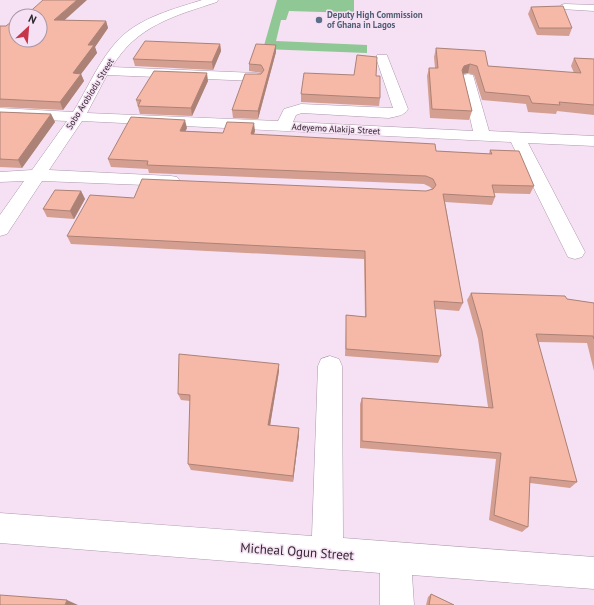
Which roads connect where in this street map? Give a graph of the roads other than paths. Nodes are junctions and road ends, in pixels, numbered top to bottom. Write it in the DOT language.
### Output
graph roads {
  1 [pos="213,0"];
  2 [pos="565,7"];
  3 [pos="594,8"];
  4 [pos="382,58"];
  5 [pos="103,71"];
  6 [pos="256,77"];
  7 [pos="468,78"];
  8 [pos="0,113"];
  9 [pos="78,116"];
  10 [pos="284,126"];
  11 [pos="482,136"];
  12 [pos="517,137"];
  13 [pos="594,141"];
  14 [pos="36,175"];
  15 [pos="0,177"];
  16 [pos="186,182"];
  17 [pos="0,229"];
  18 [pos="575,252"];
  19 [pos="330,366"];
  20 [pos="0,528"];
  21 [pos="326,553"];
  22 [pos="396,558"];
  23 [pos="594,573"];
  24 [pos="397,605"];
  1 -- 5 [label="street, Sobo Arobiodu Street"];
  2 -- 3 [label="street"];
  4 -- 10 [label="street"];
  5 -- 6 [label="street"];
  5 -- 9 [label="street, Sobo Arobiodu Street"];
  7 -- 11 [label="street"];
  8 -- 9 [label="street, Adeyemo Alakija Street"];
  9 -- 10 [label="street, Adeyemo Alakija Street"];
  9 -- 14 [label="street, Sobo Arobiodu Street"];
  10 -- 11 [label="street, Adeyemo Alakija Street"];
  11 -- 12 [label="street, Adeyemo Alakija Street"];
  12 -- 13 [label="street, Adeyemo Alakija Street"];
  12 -- 18 [label="street"];
  14 -- 15 [label="street"];
  14 -- 16 [label="street"];
  14 -- 17 [label="street, Sobo Arobiodu Street"];
  19 -- 21 [label="street"];
  20 -- 21 [label="street, Micheal Ogun Street"];
  21 -- 22 [label="street, Micheal Ogun Street"];
  22 -- 23 [label="street, Micheal Ogun Street"];
  22 -- 24 [label="street"];
}
